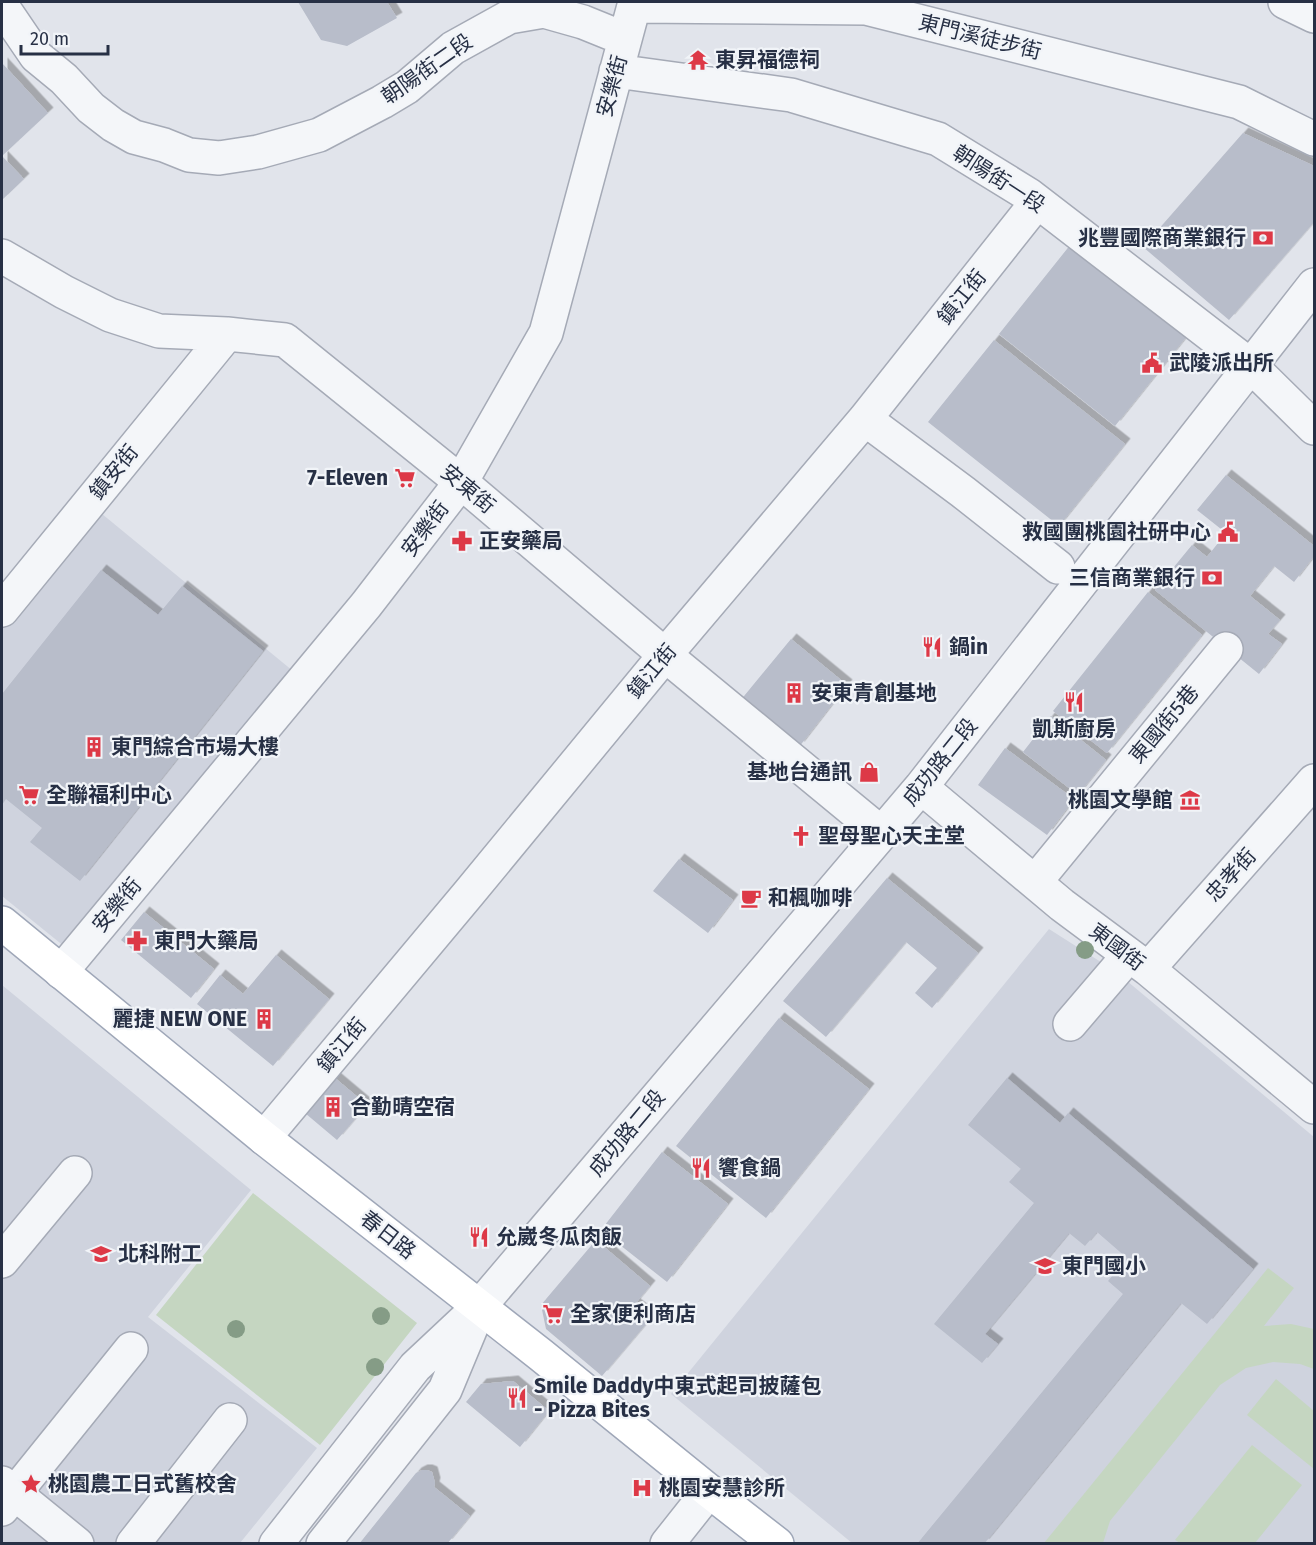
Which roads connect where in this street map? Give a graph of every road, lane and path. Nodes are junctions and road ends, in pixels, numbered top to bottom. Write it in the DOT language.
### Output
graph roads {
  1 [pos="1285,2"];
  2 [pos="634,4"];
  3 [pos="2,6"];
  4 [pos="1314,16"];
  5 [pos="625,39"];
  6 [pos="616,71"];
  7 [pos="1314,139"];
  8 [pos="1037,202"];
  9 [pos="2,256"];
  10 [pos="1314,285"];
  11 [pos="227,334"];
  12 [pos="1251,366"];
  13 [pos="865,419"];
  14 [pos="1314,428"];
  15 [pos="461,482"];
  16 [pos="1058,567"];
  17 [pos="2,610"];
  18 [pos="1226,650"];
  19 [pos="665,655"];
  20 [pos="1314,781"];
  21 [pos="921,787"];
  22 [pos="881,833"];
  23 [pos="1035,882"];
  24 [pos="2,923"];
  25 [pos="1138,962"];
  26 [pos="61,972"];
  27 [pos="1070,1024"];
  28 [pos="1314,1107"];
  29 [pos="264,1138"];
  30 [pos="75,1173"];
  31 [pos="2,1262"];
  32 [pos="479,1307"];
  33 [pos="132,1349"];
  34 [pos="230,1420"];
  35 [pos="709,1491"];
  36 [pos="6,1495"];
  37 [pos="77,1544"];
  38 [pos="133,1544"];
  39 [pos="276,1544"];
  40 [pos="323,1544"];
  41 [pos="667,1544"];
  42 [pos="777,1544"];
  1 -- 4 [label="street"];
  2 -- 5 [label="street, 安樂街"];
  2 -- 7 [label="street, 東門溪徒步街"];
  3 -- 5 [label="street, 朝陽街二段"];
  5 -- 6 [label="street, 安樂街"];
  6 -- 8 [label="street, 朝陽街一段"];
  6 -- 15 [label="street, 安樂街"];
  8 -- 12 [label="street, 朝陽街一段"];
  8 -- 13 [label="street, 鎮江街"];
  9 -- 11 [label="street, 安東街"];
  10 -- 12 [label="street, 成功路二段"];
  11 -- 15 [label="street, 安東街"];
  11 -- 17 [label="street, 鎮安街"];
  12 -- 14 [label="street, 朝陽街一段"];
  12 -- 21 [label="street, 成功路二段"];
  13 -- 16 [label="street"];
  13 -- 19 [label="street, 鎮江街"];
  15 -- 19 [label="street, 安東街"];
  15 -- 26 [label="street, 安樂街"];
  18 -- 23 [label="street, 東國街5巷"];
  19 -- 22 [label="street, 安東街"];
  19 -- 29 [label="street, 鎮江街"];
  20 -- 25 [label="street, 忠孝街"];
  21 -- 22 [label="street, 成功路二段"];
  21 -- 23 [label="street, 東國街"];
  22 -- 32 [label="street, 成功路二段"];
  23 -- 25 [label="street, 東國街"];
  24 -- 26 [label="main road, 春日路"];
  25 -- 27 [label="street, 忠孝街"];
  25 -- 28 [label="street, 東國街"];
  26 -- 29 [label="main road, 春日路"];
  29 -- 32 [label="main road, 春日路"];
  30 -- 31 [label="street"];
  32 -- 35 [label="main road, 春日路"];
  32 -- 39 [label="street, 成功路二段"];
  32 -- 40 [label="street, 成功路二段"];
  33 -- 36 [label="street"];
  34 -- 38 [label="street"];
  35 -- 41 [label="street"];
  35 -- 42 [label="main road, 春日路"];
  36 -- 37 [label="street"];
}
